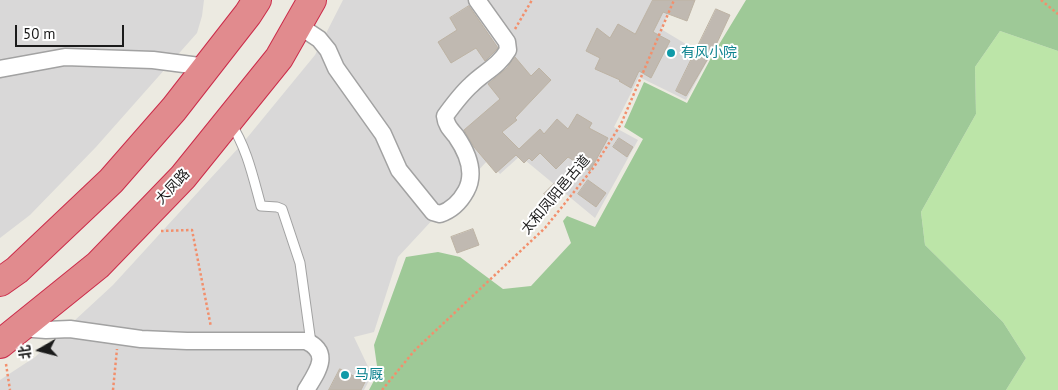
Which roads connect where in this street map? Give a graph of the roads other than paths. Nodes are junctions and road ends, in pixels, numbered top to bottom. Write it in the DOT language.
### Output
graph roads {
  1 [pos="257,0"];
  2 [pos="312,0"];
  3 [pos="477,0"];
  4 [pos="298,25"];
  5 [pos="207,67"];
  6 [pos="0,68"];
  7 [pos="229,120"];
  8 [pos="0,282"];
  9 [pos="8,338"];
  10 [pos="311,344"];
  11 [pos="306,390"];
  1 -- 5 [label="highway"];
  2 -- 4 [label="highway, 大凤路"];
  3 -- 4 [label="street"];
  4 -- 7 [label="highway, 大凤路"];
  5 -- 6 [label="street"];
  5 -- 8 [label="highway"];
  7 -- 9 [label="highway, 大凤路"];
  7 -- 10 [label="lane"];
  9 -- 10 [label="street"];
  10 -- 11 [label="street"];
}
